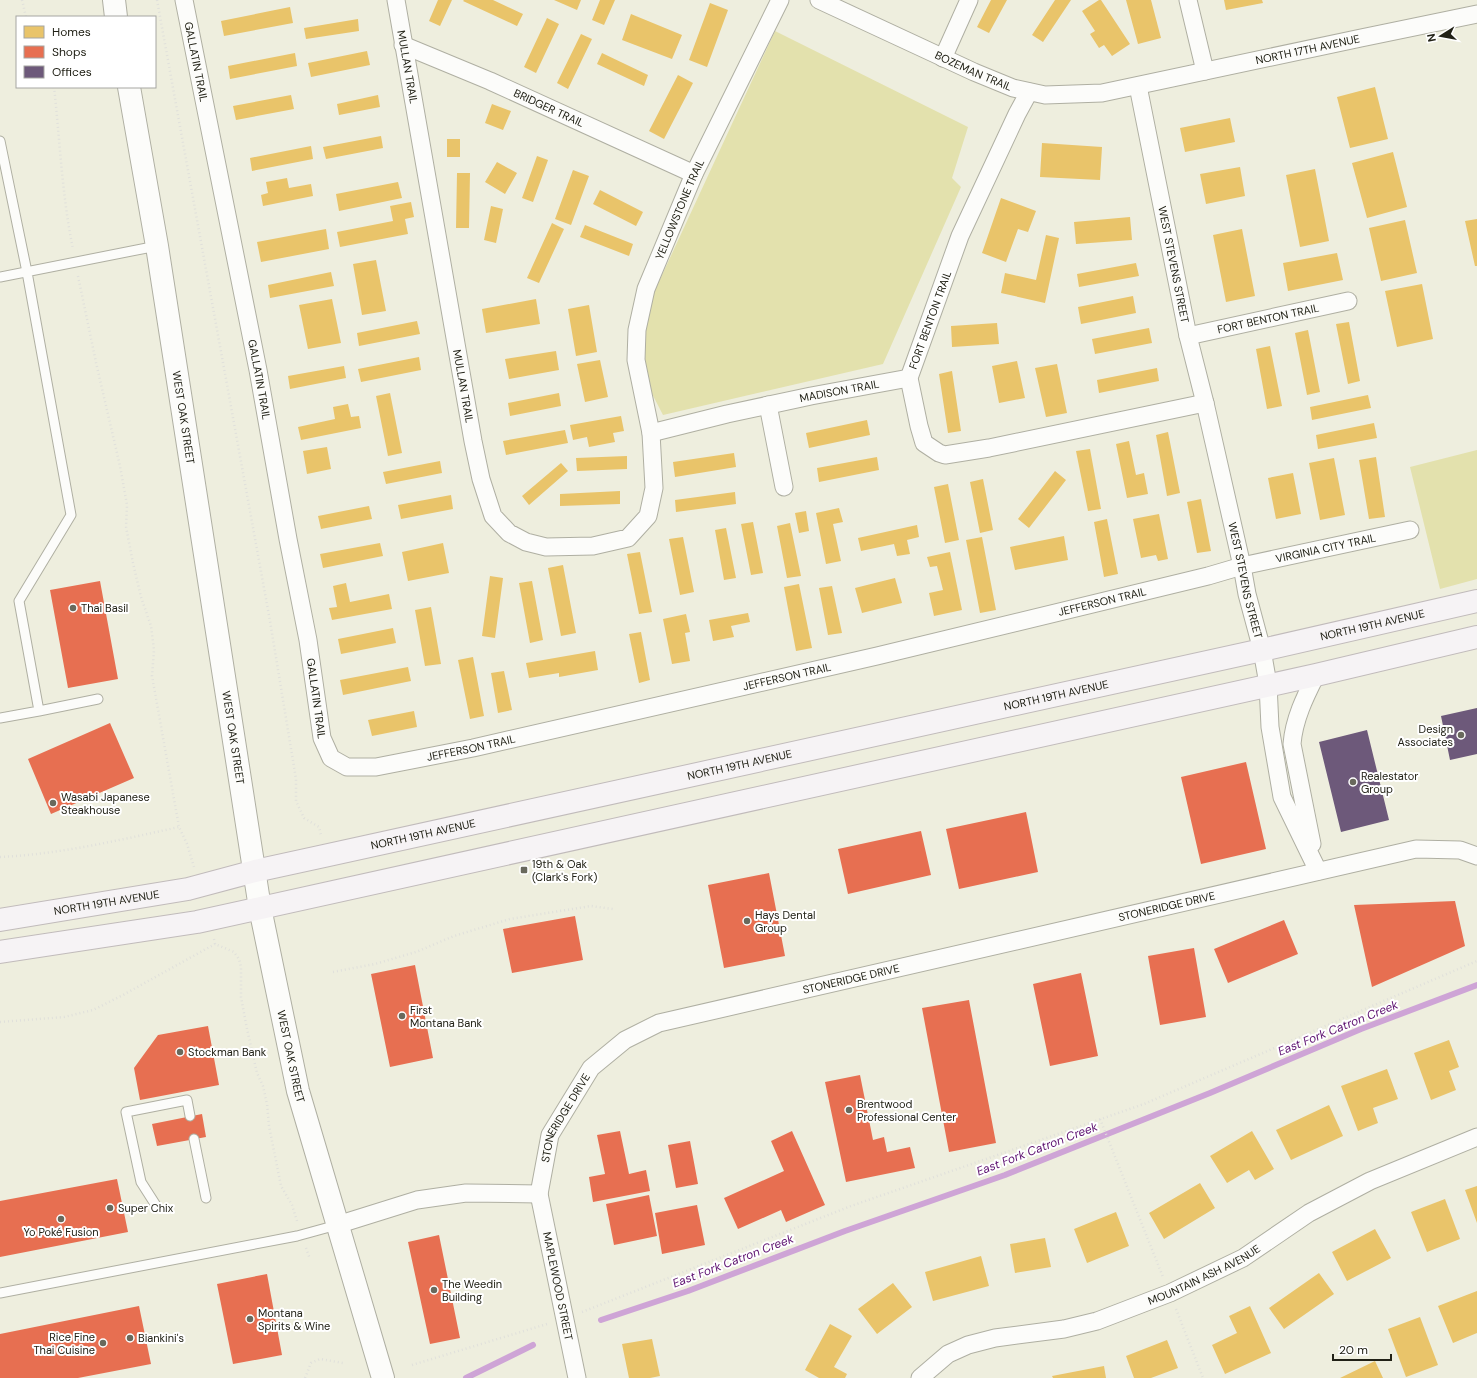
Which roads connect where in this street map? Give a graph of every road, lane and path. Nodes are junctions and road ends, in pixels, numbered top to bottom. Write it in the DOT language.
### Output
graph roads {
  1 [pos="22,0"];
  2 [pos="114,0"];
  3 [pos="157,0"];
  4 [pos="184,0"];
  5 [pos="396,0"];
  6 [pos="780,0"];
  7 [pos="819,0"];
  8 [pos="969,0"];
  9 [pos="1188,0"];
  10 [pos="1477,14"];
  11 [pos="26,16"];
  12 [pos="116,16"];
  13 [pos="403,45"];
  14 [pos="943,58"];
  15 [pos="1205,71"];
  16 [pos="1138,86"];
  17 [pos="54,88"];
  18 [pos="129,88"];
  19 [pos="1029,92"];
  20 [pos="0,141"];
  21 [pos="694,174"];
  22 [pos="157,246"];
  23 [pos="75,262"];
  24 [pos="27,272"];
  25 [pos="0,277"];
  26 [pos="1348,301"];
  27 [pos="1188,336"];
  28 [pos="909,378"];
  29 [pos="1205,403"];
  30 [pos="768,405"];
  31 [pos="651,433"];
  32 [pos="784,487"];
  33 [pos="1410,530"];
  34 [pos="1242,566"];
  35 [pos="1477,601"];
  36 [pos="1477,637"];
  37 [pos="1262,650"];
  38 [pos="1316,674"];
  39 [pos="1268,684"];
  40 [pos="98,699"];
  41 [pos="40,711"];
  42 [pos="0,718"];
  43 [pos="331,758"];
  44 [pos="179,827"];
  45 [pos="324,856"];
  46 [pos="1477,856"];
  47 [pos="0,857"];
  48 [pos="255,871"];
  49 [pos="1318,871"];
  50 [pos="199,886"];
  51 [pos="260,908"];
  52 [pos="612,909"];
  53 [pos="208,919"];
  54 [pos="0,920"];
  55 [pos="215,944"];
  56 [pos="0,952"];
  57 [pos="1477,961"];
  58 [pos="333,972"];
  59 [pos="0,1022"];
  60 [pos="190,1116"];
  61 [pos="1100,1119"];
  62 [pos="1477,1137"];
  63 [pos="194,1139"];
  64 [pos="539,1194"];
  65 [pos="206,1198"];
  66 [pos="292,1205"];
  67 [pos="157,1207"];
  68 [pos="337,1225"];
  69 [pos="0,1293"];
  70 [pos="1170,1293"];
  71 [pos="565,1318"];
  72 [pos="343,1363"];
  73 [pos="412,1365"];
  74 [pos="305,1378"];
  75 [pos="383,1378"];
  76 [pos="577,1378"];
  77 [pos="920,1378"];
  78 [pos="1203,1378"];
  1 -- 11 [label="path"];
  2 -- 12 [label="main road"];
  3 -- 45 [label="path"];
  4 -- 43 [label="street, GALLATIN TRAIL"];
  5 -- 13 [label="street, MULLAN TRAIL"];
  6 -- 21 [label="street, YELLOWSTONE TRAIL"];
  7 -- 14 [label="street, BOZEMAN TRAIL"];
  8 -- 14 [label="street"];
  9 -- 15 [label="street"];
  10 -- 15 [label="street, NORTH 17TH AVENUE"];
  13 -- 21 [label="street, BRIDGER TRAIL"];
  13 -- 31 [label="street, MULLAN TRAIL"];
  14 -- 19 [label="street, BOZEMAN TRAIL"];
  15 -- 16 [label="street, NORTH 17TH AVENUE"];
  16 -- 19 [label="street, BOZEMAN TRAIL"];
  16 -- 27 [label="street, WEST STEVENS STREET"];
  17 -- 23 [label="path"];
  18 -- 22 [label="main road, WEST OAK STREET"];
  19 -- 28 [label="street, FORT BENTON TRAIL"];
  20 -- 24 [label="lane"];
  21 -- 31 [label="street, YELLOWSTONE TRAIL"];
  22 -- 23 [label="lane"];
  22 -- 48 [label="main road, WEST OAK STREET"];
  23 -- 24 [label="lane"];
  23 -- 44 [label="path"];
  24 -- 25 [label="lane"];
  24 -- 41 [label="lane"];
  26 -- 27 [label="street, FORT BENTON TRAIL"];
  27 -- 29 [label="street, WEST STEVENS STREET"];
  28 -- 29 [label="street, FORT BENTON TRAIL"];
  28 -- 30 [label="street, MADISON TRAIL"];
  29 -- 34 [label="street, WEST STEVENS STREET"];
  30 -- 31 [label="street, MADISON TRAIL"];
  30 -- 32 [label="street"];
  33 -- 34 [label="street, VIRGINIA CITY TRAIL"];
  34 -- 37 [label="street, WEST STEVENS STREET"];
  34 -- 43 [label="street, JEFFERSON TRAIL"];
  35 -- 37 [label="main road, NORTH 19TH AVENUE"];
  36 -- 38 [label="main road"];
  37 -- 39 [label="street, WEST STEVENS STREET"];
  37 -- 45 [label="main road, NORTH 19TH AVENUE"];
  38 -- 39 [label="main road"];
  38 -- 49 [label="street"];
  39 -- 49 [label="street, WEST STEVENS STREET"];
  39 -- 51 [label="main road"];
  40 -- 41 [label="lane"];
  41 -- 42 [label="lane"];
  44 -- 47 [label="path"];
  44 -- 50 [label="path"];
  45 -- 48 [label="main road, NORTH 19TH AVENUE"];
  46 -- 49 [label="street, STONERIDGE DRIVE"];
  48 -- 50 [label="main road, NORTH 19TH AVENUE"];
  48 -- 51 [label="main road, WEST OAK STREET"];
  49 -- 64 [label="street, STONERIDGE DRIVE"];
  50 -- 54 [label="main road, NORTH 19TH AVENUE"];
  51 -- 53 [label="main road"];
  51 -- 68 [label="main road, WEST OAK STREET"];
  52 -- 58 [label="path"];
  53 -- 55 [label="path"];
  53 -- 56 [label="main road"];
  55 -- 59 [label="path"];
  55 -- 66 [label="path"];
  57 -- 61 [label="path"];
  60 -- 67 [label="lane"];
  61 -- 70 [label="path"];
  61 -- 71 [label="path"];
  62 -- 70 [label="street, MOUNTAIN ASH AVENUE"];
  63 -- 65 [label="lane"];
  64 -- 68 [label="street"];
  64 -- 71 [label="street, MAPLEWOOD STREET"];
  68 -- 69 [label="lane"];
  68 -- 75 [label="main road, WEST OAK STREET"];
  70 -- 77 [label="street, MOUNTAIN ASH AVENUE"];
  70 -- 78 [label="path"];
  71 -- 73 [label="path"];
  71 -- 76 [label="street, MAPLEWOOD STREET"];
  72 -- 74 [label="path"];
}
